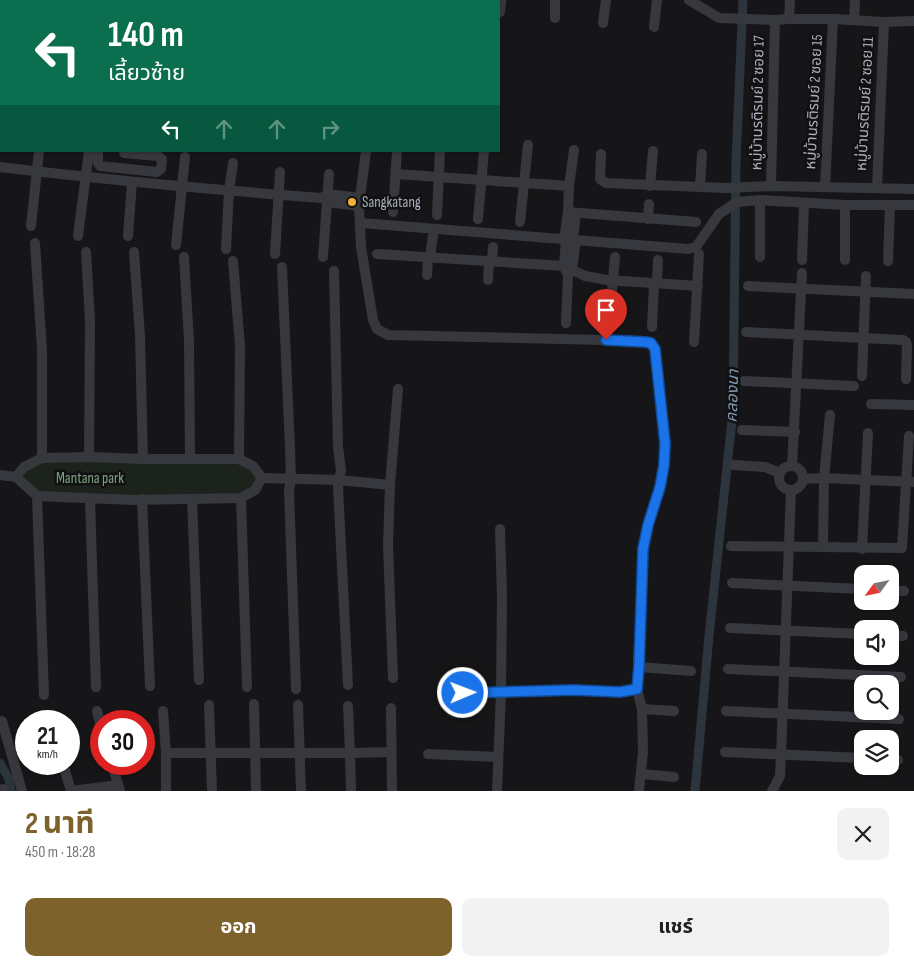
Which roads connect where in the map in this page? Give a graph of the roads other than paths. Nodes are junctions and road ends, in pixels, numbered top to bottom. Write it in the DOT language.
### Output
graph roads {
  1 [pos="501,0"];
  2 [pos="556,0"];
  3 [pos="606,0"];
  4 [pos="657,0"];
  5 [pos="689,0"];
  6 [pos="790,0"];
  7 [pos="855,0"];
  8 [pos="708,5"];
  9 [pos="500,12"];
  10 [pos="554,18"];
  11 [pos="789,19"];
  12 [pos="833,19"];
  13 [pos="771,20"];
  14 [pos="854,20"];
  15 [pos="914,20"];
  16 [pos="884,22"];
  17 [pos="603,23"];
  18 [pos="654,27"];
  19 [pos="528,146"];
  20 [pos="574,150"];
  21 [pos="654,151"];
  22 [pos="38,152"];
  23 [pos="89,152"];
  24 [pos="98,152"];
  25 [pos="124,152"];
  26 [pos="366,152"];
  27 [pos="397,152"];
  28 [pos="440,152"];
  29 [pos="484,152"];
  30 [pos="601,154"];
  31 [pos="702,154"];
  32 [pos="185,157"];
  33 [pos="233,163"];
  34 [pos="0,167"];
  35 [pos="121,168"];
  36 [pos="37,171"];
  37 [pos="280,172"];
  38 [pos="329,174"];
  39 [pos="396,174"];
  40 [pos="86,178"];
  41 [pos="438,178"];
  42 [pos="119,181"];
  43 [pos="482,181"];
  44 [pos="132,182"];
  45 [pos="525,184"];
  46 [pos="182,186"];
  47 [pos="569,186"];
  48 [pos="650,186"];
  49 [pos="771,186"];
  50 [pos="700,187"];
  51 [pos="825,187"];
  52 [pos="877,188"];
  53 [pos="914,189"];
  54 [pos="229,191"];
  55 [pos="279,194"];
  56 [pos="326,198"];
  57 [pos="760,200"];
  58 [pos="360,202"];
  59 [pos="804,203"];
  60 [pos="649,204"];
  61 [pos="846,205"];
  62 [pos="890,205"];
  63 [pos="914,205"];
  64 [pos="394,212"];
  65 [pos="572,213"];
  66 [pos="437,216"];
  67 [pos="478,219"];
  68 [pos="648,219"];
  69 [pos="520,222"];
  70 [pos="696,222"];
  71 [pos="361,223"];
  72 [pos="32,226"];
  73 [pos="433,235"];
  74 [pos="78,236"];
  75 [pos="128,236"];
  76 [pos="570,240"];
  77 [pos="34,243"];
  78 [pos="176,245"];
  79 [pos="493,247"];
  80 [pos="226,249"];
  81 [pos="86,252"];
  82 [pos="134,252"];
  83 [pos="275,254"];
  84 [pos="377,254"];
  85 [pos="699,254"];
  86 [pos="184,256"];
  87 [pos="323,257"];
  88 [pos="429,257"];
  89 [pos="760,257"];
  90 [pos="615,258"];
  91 [pos="658,260"];
  92 [pos="802,260"];
  93 [pos="845,260"];
  94 [pos="234,261"];
  95 [pos="490,261"];
  96 [pos="888,261"];
  97 [pos="282,267"];
  98 [pos="334,271"];
  99 [pos="568,271"];
  100 [pos="802,273"];
  101 [pos="427,275"];
  102 [pos="866,276"];
  103 [pos="488,280"];
  104 [pos="613,280"];
  105 [pos="655,284"];
  106 [pos="698,286"];
  107 [pos="748,286"];
  108 [pos="800,288"];
  109 [pos="865,291"];
  110 [pos="914,294"];
  111 [pos="566,323"];
  112 [pos="608,325"];
  113 [pos="652,327"];
  114 [pos="746,332"];
  115 [pos="798,334"];
  116 [pos="863,338"];
  117 [pos="694,342"];
  118 [pos="862,376"];
  119 [pos="906,378"];
  120 [pos="744,381"];
  121 [pos="796,383"];
  122 [pos="854,386"];
  123 [pos="398,389"];
  124 [pos="871,404"];
  125 [pos="914,405"];
  126 [pos="830,415"];
  127 [pos="742,430"];
  128 [pos="794,432"];
  129 [pos="868,433"];
  130 [pos="908,436"];
  131 [pos="88,457"];
  132 [pos="42,458"];
  133 [pos="190,458"];
  134 [pos="143,459"];
  135 [pos="239,459"];
  136 [pos="734,465"];
  137 [pos="792,466"];
  138 [pos="780,473"];
  139 [pos="0,475"];
  140 [pos="16,477"];
  141 [pos="262,478"];
  142 [pos="824,478"];
  143 [pos="803,479"];
  144 [pos="291,480"];
  145 [pos="339,480"];
  146 [pos="864,480"];
  147 [pos="910,482"];
  148 [pos="390,485"];
  149 [pos="791,490"];
  150 [pos="37,496"];
  151 [pos="241,498"];
  152 [pos="90,499"];
  153 [pos="142,499"];
  154 [pos="192,499"];
  155 [pos="500,529"];
  156 [pos="909,541"];
  157 [pos="731,546"];
  158 [pos="789,547"];
  159 [pos="823,547"];
  160 [pos="862,549"];
  161 [pos="732,583"];
  162 [pos="788,586"];
  163 [pos="854,589"];
  164 [pos="899,591"];
  165 [pos="904,591"];
  166 [pos="730,628"];
  167 [pos="786,631"];
  168 [pos="854,634"];
  169 [pos="899,636"];
  170 [pos="903,636"];
  171 [pos="639,667"];
  172 [pos="728,669"];
  173 [pos="691,672"];
  174 [pos="785,672"];
  175 [pos="901,677"];
  176 [pos="393,678"];
  177 [pos="199,680"];
  178 [pos="348,685"];
  179 [pos="150,686"];
  180 [pos="96,687"];
  181 [pos="247,688"];
  182 [pos="296,689"];
  183 [pos="637,689"];
  184 [pos="501,692"];
  185 [pos="444,693"];
  186 [pos="44,695"];
  187 [pos="254,704"];
  188 [pos="209,705"];
  189 [pos="298,705"];
  190 [pos="348,706"];
  191 [pos="391,708"];
  192 [pos="642,709"];
  193 [pos="163,711"];
  194 [pos="674,711"];
  195 [pos="726,711"];
  196 [pos="783,713"];
  197 [pos="854,717"];
  198 [pos="2,721"];
  199 [pos="391,752"];
  200 [pos="725,752"];
  201 [pos="166,753"];
  202 [pos="211,753"];
  203 [pos="255,753"];
  204 [pos="299,753"];
  205 [pos="350,753"];
  206 [pos="428,754"];
  207 [pos="781,755"];
  208 [pos="498,757"];
  209 [pos="854,758"];
  210 [pos="642,774"];
  211 [pos="66,775"];
  212 [pos="115,775"];
  213 [pos="674,777"];
  214 [pos="119,788"];
  215 [pos="22,791"];
  216 [pos="71,791"];
  217 [pos="166,791"];
  218 [pos="212,791"];
  219 [pos="256,791"];
  220 [pos="301,791"];
  221 [pos="351,791"];
  222 [pos="392,791"];
  223 [pos="497,791"];
  224 [pos="639,791"];
  225 [pos="772,791"];
  1 -- 9 [label="street"];
  2 -- 10 [label="street"];
  3 -- 17 [label="street"];
  4 -- 18 [label="street"];
  5 -- 8 [label="street"];
  6 -- 11 [label="street"];
  7 -- 14 [label="street"];
  8 -- 13 [label="street"];
  11 -- 12 [label="street"];
  11 -- 13 [label="street"];
  12 -- 14 [label="street"];
  12 -- 51 [label="street, หมู่บ้านรติรมย์ 2 ซอย 15"];
  13 -- 49 [label="street, หมู่บ้านรติรมย์ 2 ซอย 17"];
  14 -- 16 [label="street"];
  15 -- 16 [label="street"];
  16 -- 52 [label="street, หมู่บ้านรติรมย์ 2 ซอย 11"];
  19 -- 45 [label="street"];
  20 -- 47 [label="street"];
  21 -- 48 [label="street"];
  22 -- 36 [label="street"];
  23 -- 40 [label="street"];
  24 -- 35 [label="street"];
  25 -- 35 [label="street"];
  25 -- 35 [label="street"];
  26 -- 58 [label="street"];
  27 -- 39 [label="street"];
  28 -- 41 [label="street"];
  29 -- 43 [label="street"];
  30 -- 48 [label="street"];
  31 -- 50 [label="street"];
  32 -- 46 [label="street"];
  33 -- 54 [label="street"];
  34 -- 36 [label="street"];
  35 -- 42 [label="street"];
  36 -- 40 [label="street"];
  36 -- 72 [label="street"];
  37 -- 55 [label="street"];
  38 -- 56 [label="street"];
  39 -- 41 [label="street"];
  39 -- 64 [label="street"];
  40 -- 42 [label="street"];
  40 -- 74 [label="street"];
  41 -- 43 [label="street"];
  41 -- 66 [label="street"];
  42 -- 44 [label="street"];
  43 -- 45 [label="street"];
  43 -- 67 [label="street"];
  44 -- 46 [label="street"];
  44 -- 75 [label="street"];
  45 -- 47 [label="street"];
  45 -- 69 [label="street"];
  46 -- 54 [label="street"];
  46 -- 78 [label="street"];
  47 -- 65 [label="street"];
  48 -- 50 [label="street"];
  49 -- 50 [label="street"];
  49 -- 51 [label="street"];
  51 -- 52 [label="street"];
  52 -- 53 [label="street"];
  54 -- 55 [label="street"];
  54 -- 80 [label="street"];
  55 -- 56 [label="street"];
  55 -- 83 [label="street"];
  56 -- 58 [label="street"];
  56 -- 87 [label="street"];
  57 -- 59 [label="street"];
  57 -- 76 [label="street"];
  57 -- 89 [label="street"];
  58 -- 71 [label="street"];
  59 -- 61 [label="street"];
  59 -- 92 [label="street"];
  60 -- 68 [label="street"];
  61 -- 62 [label="street"];
  61 -- 93 [label="street"];
  62 -- 63 [label="street"];
  62 -- 96 [label="street"];
  65 -- 68 [label="street"];
  65 -- 76 [label="street"];
  68 -- 70 [label="street"];
  71 -- 76 [label="street"];
  71 -- 171 [label="street"];
  73 -- 88 [label="street"];
  76 -- 99 [label="street"];
  77 -- 132 [label="street"];
  79 -- 95 [label="street"];
  81 -- 131 [label="street"];
  82 -- 134 [label="street"];
  84 -- 88 [label="street"];
  85 -- 106 [label="street"];
  86 -- 133 [label="street"];
  88 -- 95 [label="street"];
  88 -- 101 [label="street"];
  90 -- 104 [label="street"];
  91 -- 105 [label="street"];
  94 -- 135 [label="street"];
  95 -- 99 [label="street"];
  95 -- 103 [label="street"];
  97 -- 144 [label="street"];
  98 -- 145 [label="street"];
  99 -- 104 [label="street"];
  99 -- 111 [label="street"];
  100 -- 108 [label="street"];
  102 -- 109 [label="street"];
  104 -- 105 [label="street"];
  104 -- 112 [label="street"];
  105 -- 106 [label="street"];
  105 -- 113 [label="street"];
  106 -- 117 [label="street"];
  107 -- 108 [label="street"];
  108 -- 109 [label="street"];
  108 -- 115 [label="street"];
  109 -- 110 [label="street"];
  109 -- 116 [label="street"];
  114 -- 115 [label="street"];
  115 -- 116 [label="street"];
  115 -- 121 [label="street"];
  116 -- 118 [label="street"];
  116 -- 119 [label="street"];
  120 -- 121 [label="street"];
  121 -- 122 [label="street"];
  121 -- 128 [label="street"];
  123 -- 148 [label="street"];
  124 -- 125 [label="street"];
  126 -- 142 [label="street"];
  127 -- 128 [label="street"];
  128 -- 137 [label="street"];
  129 -- 146 [label="street"];
  130 -- 147 [label="street"];
  131 -- 132 [label="street"];
  131 -- 134 [label="street"];
  132 -- 140 [label="street"];
  133 -- 134 [label="street"];
  133 -- 135 [label="street"];
  135 -- 141 [label="street"];
  136 -- 138 [label="street"];
  137 -- 138 [label="street"];
  137 -- 143 [label="street"];
  138 -- 149 [label="street"];
  139 -- 140 [label="street"];
  140 -- 150 [label="street"];
  141 -- 144 [label="street"];
  141 -- 151 [label="street"];
  142 -- 143 [label="street"];
  142 -- 146 [label="street"];
  142 -- 159 [label="street"];
  143 -- 149 [label="street"];
  144 -- 145 [label="street"];
  144 -- 182 [label="street"];
  145 -- 148 [label="street"];
  145 -- 178 [label="street"];
  146 -- 147 [label="street"];
  146 -- 160 [label="street"];
  147 -- 156 [label="street"];
  148 -- 176 [label="street"];
  149 -- 158 [label="street"];
  150 -- 152 [label="street"];
  150 -- 186 [label="street"];
  151 -- 154 [label="street"];
  151 -- 181 [label="street"];
  152 -- 153 [label="street"];
  152 -- 180 [label="street"];
  153 -- 154 [label="street"];
  153 -- 179 [label="street"];
  154 -- 177 [label="street"];
  155 -- 184 [label="street"];
  156 -- 160 [label="street"];
  157 -- 158 [label="street"];
  158 -- 159 [label="street"];
  158 -- 162 [label="street"];
  159 -- 160 [label="street"];
  161 -- 162 [label="street"];
  162 -- 163 [label="street"];
  162 -- 167 [label="street"];
  164 -- 165 [label="street"];
  166 -- 167 [label="street"];
  167 -- 168 [label="street"];
  167 -- 174 [label="street"];
  169 -- 170 [label="street"];
  171 -- 173 [label="street"];
  171 -- 183 [label="street"];
  172 -- 174 [label="street"];
  174 -- 175 [label="street"];
  174 -- 196 [label="street"];
  183 -- 184 [label="street"];
  183 -- 192 [label="street"];
  184 -- 185 [label="street"];
  184 -- 208 [label="street"];
  187 -- 203 [label="street"];
  188 -- 202 [label="street"];
  189 -- 204 [label="street"];
  190 -- 205 [label="street"];
  191 -- 199 [label="street"];
  192 -- 194 [label="street"];
  192 -- 210 [label="street"];
  193 -- 201 [label="street"];
  195 -- 196 [label="street"];
  196 -- 197 [label="street"];
  196 -- 207 [label="street"];
  198 -- 215 [label="street"];
  199 -- 205 [label="street"];
  199 -- 222 [label="street"];
  200 -- 207 [label="street"];
  201 -- 202 [label="street"];
  201 -- 217 [label="street"];
  202 -- 203 [label="street"];
  202 -- 218 [label="street"];
  203 -- 204 [label="street"];
  203 -- 219 [label="street"];
  204 -- 205 [label="street"];
  204 -- 220 [label="street"];
  205 -- 221 [label="street"];
  206 -- 208 [label="street"];
  207 -- 209 [label="street"];
  207 -- 225 [label="street"];
  208 -- 223 [label="street"];
  210 -- 213 [label="street"];
  210 -- 224 [label="street"];
  211 -- 216 [label="street"];
  212 -- 214 [label="street"];
  214 -- 216 [label="street"];
}
